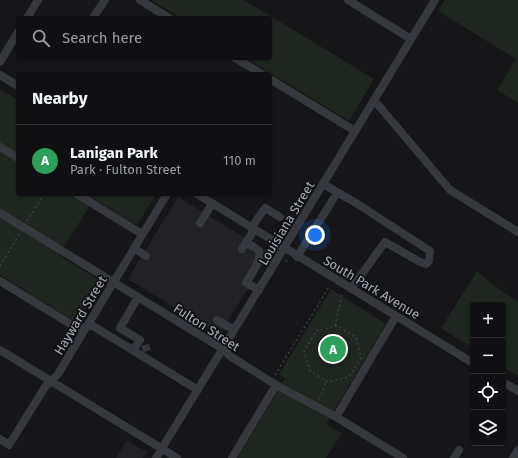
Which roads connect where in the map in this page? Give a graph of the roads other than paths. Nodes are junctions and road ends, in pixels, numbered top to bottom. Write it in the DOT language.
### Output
graph roads {
  1 [pos="38,0"];
  2 [pos="104,0"];
  3 [pos="140,0"];
  4 [pos="348,0"];
  5 [pos="435,0"];
  6 [pos="28,16"];
  7 [pos="94,16"];
  8 [pos="166,16"];
  9 [pos="16,35"];
  10 [pos="411,39"];
  11 [pos="238,60"];
  12 [pos="0,62"];
  13 [pos="257,72"];
  14 [pos="0,75"];
  15 [pos="272,80"];
  16 [pos="16,85"];
  17 [pos="374,100"];
  18 [pos="355,130"];
  19 [pos="0,147"];
  20 [pos="16,157"];
  21 [pos="323,184"];
  22 [pos="337,192"];
  23 [pos="80,196"];
  24 [pos="165,196"];
  25 [pos="200,196"];
  26 [pos="212,204"];
  27 [pos="0,213"];
  28 [pos="280,217"];
  29 [pos="200,223"];
  30 [pos="252,229"];
  31 [pos="518,232"];
  32 [pos="142,234"];
  33 [pos="134,248"];
  34 [pos="284,248"];
  35 [pos="146,256"];
  36 [pos="297,256"];
  37 [pos="0,281"];
  38 [pos="113,282"];
  39 [pos="351,289"];
  40 [pos="259,290"];
  41 [pos="138,297"];
  42 [pos="396,316"];
  43 [pos="217,320"];
  44 [pos="86,327"];
  45 [pos="234,330"];
  46 [pos="144,345"];
  47 [pos="223,349"];
  48 [pos="0,350"];
  49 [pos="133,350"];
  50 [pos="149,360"];
  51 [pos="470,361"];
  52 [pos="51,382"];
  53 [pos="506,384"];
  54 [pos="276,385"];
  55 [pos="198,390"];
  56 [pos="518,391"];
  57 [pos="336,417"];
  58 [pos="0,439"];
  59 [pos="162,448"];
  60 [pos="459,450"];
  61 [pos="518,450"];
  62 [pos="156,458"];
  63 [pos="177,458"];
  64 [pos="232,458"];
  65 [pos="403,458"];
  66 [pos="454,458"];
  67 [pos="513,458"];
  1 -- 6 [label="street"];
  2 -- 7 [label="street"];
  3 -- 8 [label="street"];
  4 -- 10 [label="street"];
  5 -- 10 [label="street, Louisiana Street"];
  9 -- 12 [label="street"];
  10 -- 17 [label="street, Louisiana Street"];
  11 -- 13 [label="street"];
  14 -- 16 [label="street"];
  15 -- 18 [label="street"];
  17 -- 18 [label="street, Louisiana Street"];
  17 -- 31 [label="street"];
  18 -- 21 [label="street, Louisiana Street"];
  19 -- 20 [label="street"];
  21 -- 22 [label="street"];
  21 -- 34 [label="street, Louisiana Street"];
  22 -- 36 [label="street"];
  22 -- 39 [label="street"];
  23 -- 32 [label="street"];
  24 -- 32 [label="street, Hayward Street"];
  25 -- 26 [label="street, South Park Avenue"];
  26 -- 29 [label="street"];
  26 -- 30 [label="street, South Park Avenue"];
  27 -- 38 [label="street, Fulton Street"];
  28 -- 30 [label="street"];
  30 -- 34 [label="street, South Park Avenue"];
  30 -- 40 [label="street"];
  32 -- 33 [label="street, Hayward Street"];
  33 -- 35 [label="street"];
  33 -- 38 [label="street, Hayward Street"];
  34 -- 36 [label="street, South Park Avenue"];
  34 -- 40 [label="street, Louisiana Street"];
  36 -- 39 [label="street, South Park Avenue"];
  37 -- 44 [label="street"];
  38 -- 41 [label="street, Fulton Street"];
  38 -- 44 [label="street, Hayward Street"];
  39 -- 42 [label="street, South Park Avenue"];
  40 -- 45 [label="street, Louisiana Street"];
  41 -- 46 [label="street"];
  41 -- 47 [label="street, Fulton Street"];
  42 -- 51 [label="street, South Park Avenue"];
  42 -- 57 [label="street"];
  43 -- 45 [label="street"];
  44 -- 49 [label="street"];
  44 -- 52 [label="street, Hayward Street"];
  45 -- 47 [label="street, Louisiana Street"];
  46 -- 49 [label="street"];
  46 -- 50 [label="street"];
  47 -- 54 [label="street, Fulton Street"];
  47 -- 55 [label="street, Louisiana Street"];
  48 -- 52 [label="street"];
  49 -- 50 [label="street"];
  50 -- 55 [label="street"];
  52 -- 58 [label="street, Hayward Street"];
  52 -- 59 [label="street"];
  53 -- 56 [label="street"];
  54 -- 57 [label="street, Fulton Street"];
  54 -- 64 [label="street"];
  55 -- 59 [label="street, Louisiana Street"];
  57 -- 65 [label="street, Fulton Street"];
  59 -- 62 [label="street, Louisiana Street"];
  59 -- 63 [label="street"];
  60 -- 66 [label="street"];
  61 -- 67 [label="street"];
}
